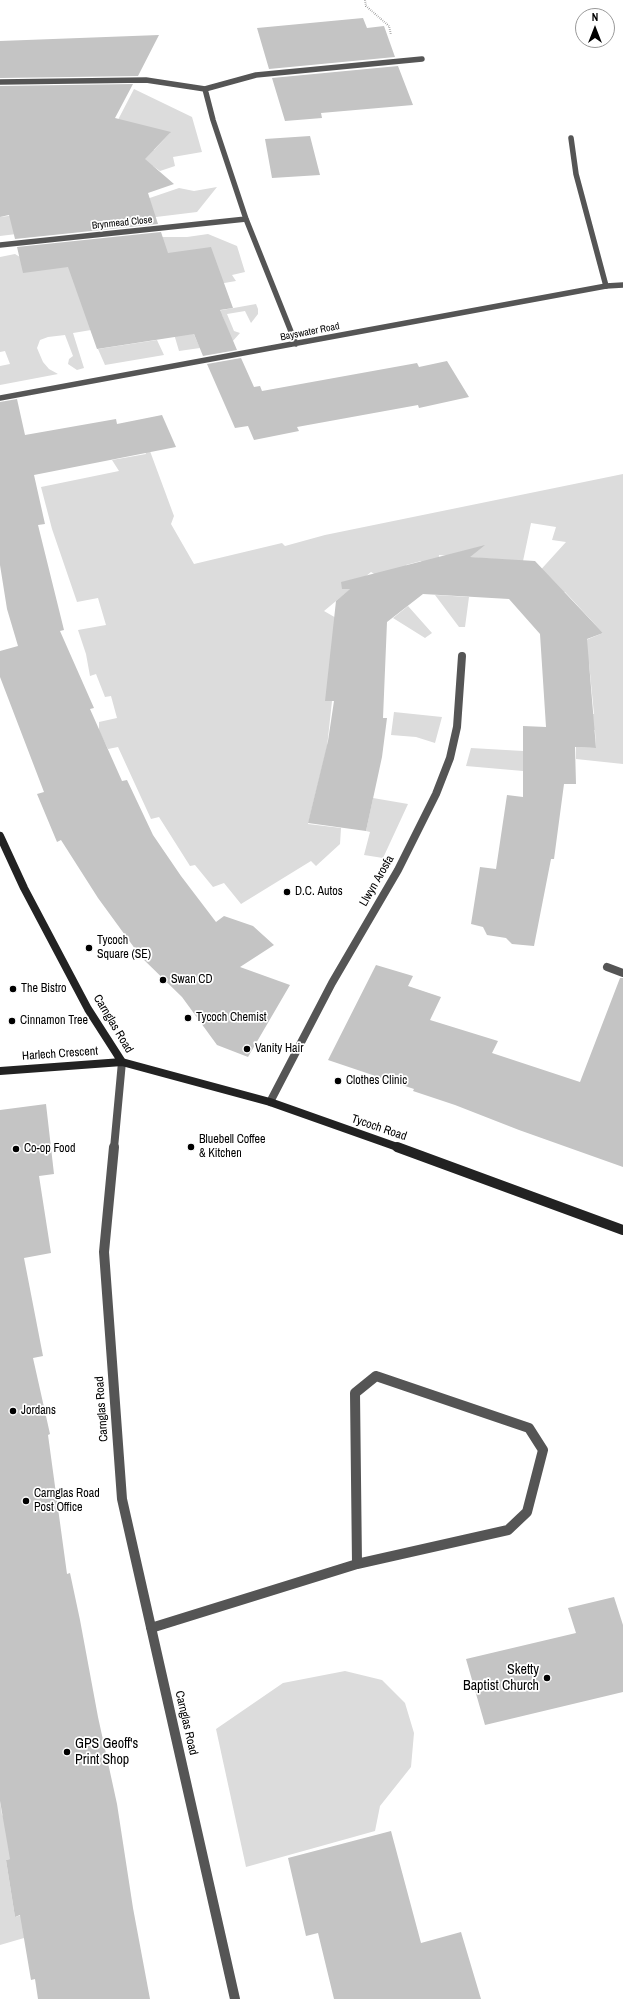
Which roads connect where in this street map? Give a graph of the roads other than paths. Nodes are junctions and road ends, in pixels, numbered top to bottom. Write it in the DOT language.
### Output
graph roads {
  1 [pos="422,59"];
  2 [pos="0,82"];
  3 [pos="205,89"];
  4 [pos="571,138"];
  5 [pos="246,219"];
  6 [pos="0,245"];
  7 [pos="623,285"];
  8 [pos="606,286"];
  9 [pos="296,344"];
  10 [pos="0,398"];
  11 [pos="462,656"];
  12 [pos="0,836"];
  13 [pos="607,967"];
  14 [pos="623,973"];
  15 [pos="122,1062"];
  16 [pos="0,1071"];
  17 [pos="270,1102"];
  18 [pos="623,1230"];
  19 [pos="357,1564"];
  20 [pos="151,1628"];
  21 [pos="235,1999"];
  1 -- 3 [label="street"];
  2 -- 3 [label="street"];
  3 -- 5 [label="street"];
  4 -- 8 [label="street"];
  5 -- 6 [label="street, Brynmead Close"];
  5 -- 9 [label="street"];
  7 -- 8 [label="street, Bayswater Road"];
  8 -- 9 [label="street, Bayswater Road"];
  9 -- 10 [label="street, Bayswater Road"];
  11 -- 17 [label="street, Llwyn Arosfa"];
  12 -- 15 [label="street, Carnglas Road"];
  13 -- 14 [label="street"];
  15 -- 16 [label="street, Harlech Crescent"];
  15 -- 17 [label="street, Tycoch Road"];
  15 -- 20 [label="street, Carnglas Road"];
  17 -- 18 [label="street, Tycoch Road"];
  19 -- 19 [label="street"];
  19 -- 20 [label="street"];
  20 -- 21 [label="street, Carnglas Road"];
}
